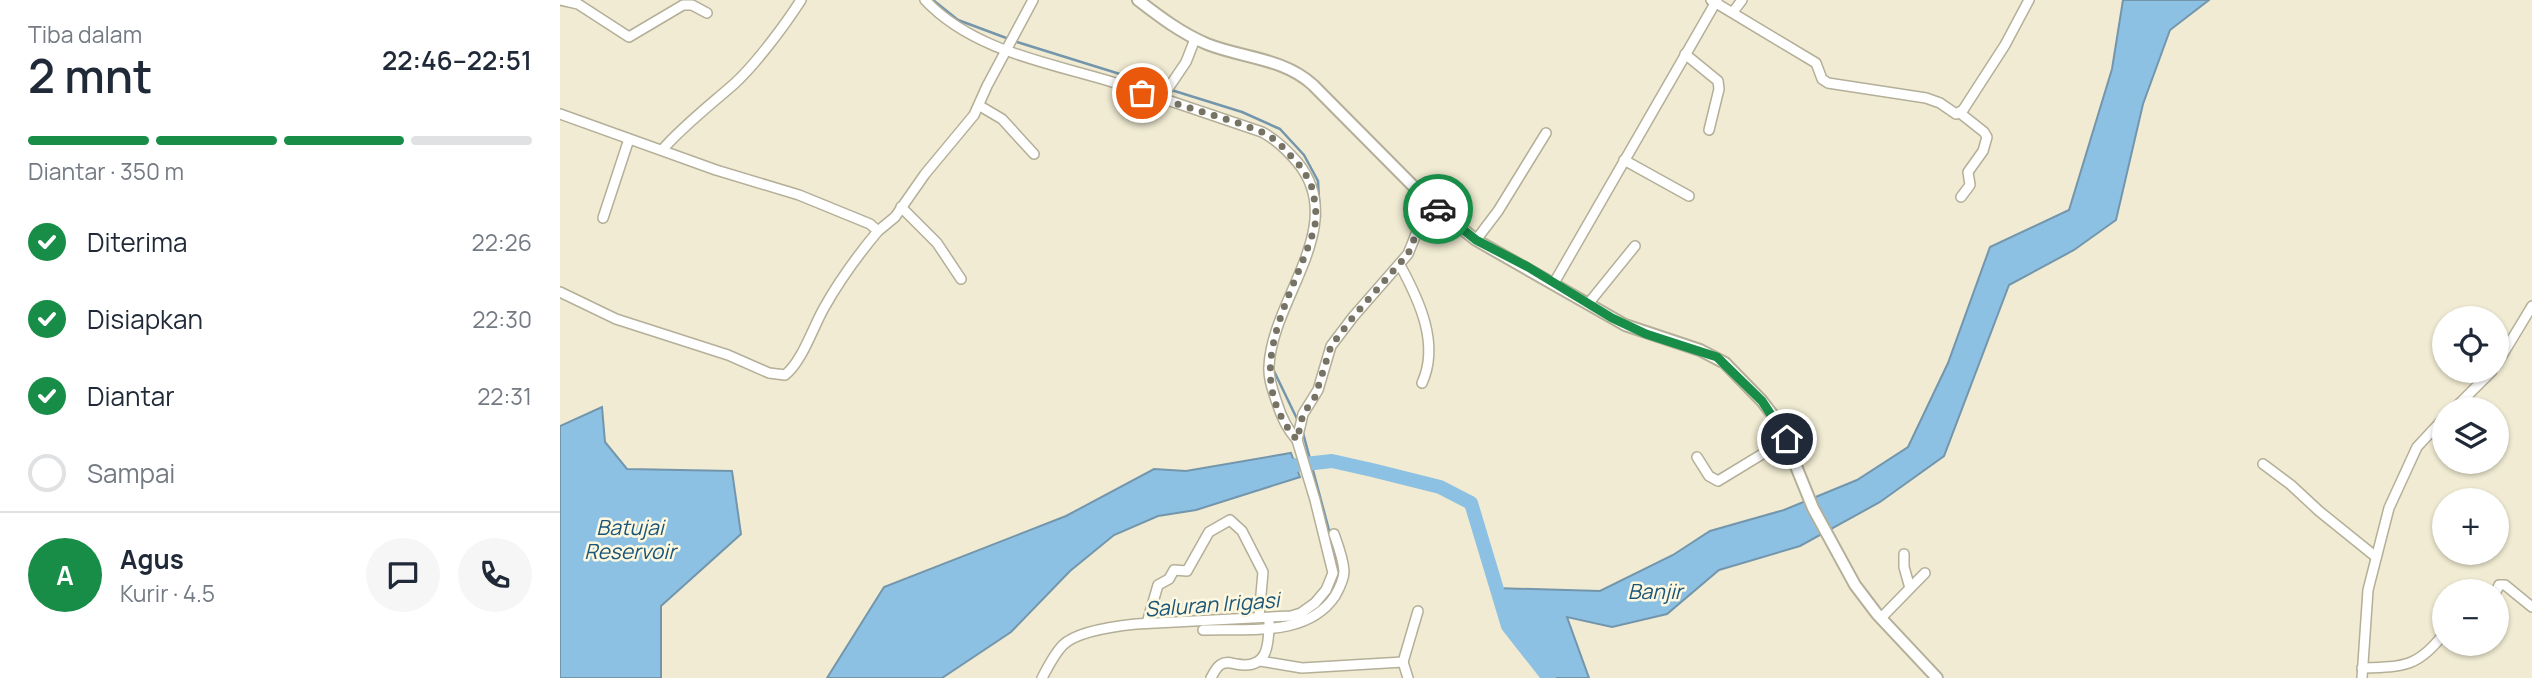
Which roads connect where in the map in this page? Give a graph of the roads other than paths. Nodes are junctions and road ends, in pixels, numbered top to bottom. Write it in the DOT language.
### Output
graph roads {
  1 [pos="561,0"];
  2 [pos="801,0"];
  3 [pos="925,0"];
  4 [pos="1033,0"];
  5 [pos="1138,0"];
  6 [pos="1742,0"];
  7 [pos="2029,0"];
  8 [pos="1715,1"];
  9 [pos="1733,12"];
  10 [pos="707,13"];
  11 [pos="1195,38"];
  12 [pos="1009,46"];
  13 [pos="1685,54"];
  14 [pos="1161,99"];
  15 [pos="980,106"];
  16 [pos="1960,113"];
  17 [pos="560,114"];
  18 [pos="1709,130"];
  19 [pos="1546,133"];
  20 [pos="629,139"];
  21 [pos="663,150"];
  22 [pos="1034,154"];
  23 [pos="1624,160"];
  24 [pos="1689,196"];
  25 [pos="1961,197"];
  26 [pos="1429,202"];
  27 [pos="901,207"];
  28 [pos="603,218"];
  29 [pos="878,230"];
  30 [pos="1476,240"];
  31 [pos="1635,246"];
  32 [pos="1400,265"];
  33 [pos="961,279"];
  34 [pos="1554,283"];
  35 [pos="560,292"];
  36 [pos="1588,304"];
  37 [pos="2532,306"];
  38 [pos="2509,344"];
  39 [pos="1422,383"];
  40 [pos="2479,383"];
  41 [pos="2466,397"];
  42 [pos="2432,429"];
  43 [pos="1298,434"];
  44 [pos="1787,439"];
  45 [pos="1697,457"];
  46 [pos="2263,464"];
  47 [pos="1334,534"];
  48 [pos="1334,552"];
  49 [pos="1905,554"];
  50 [pos="2376,557"];
  51 [pos="1925,573"];
  52 [pos="1910,588"];
  53 [pos="2509,588"];
  54 [pos="2532,607"];
  55 [pos="1418,611"];
  56 [pos="1259,617"];
  57 [pos="1881,618"];
  58 [pos="1269,622"];
  59 [pos="1147,623"];
  60 [pos="1203,630"];
  61 [pos="2432,649"];
  62 [pos="1260,661"];
  63 [pos="1403,662"];
  64 [pos="2362,673"];
  65 [pos="1042,678"];
  66 [pos="1211,678"];
  67 [pos="1408,678"];
  68 [pos="1937,678"];
  1 -- 10 [label="street"];
  2 -- 21 [label="street"];
  3 -- 12 [label="street"];
  4 -- 12 [label="street"];
  5 -- 11 [label="street"];
  6 -- 9 [label="street"];
  7 -- 16 [label="street"];
  8 -- 9 [label="street"];
  8 -- 13 [label="street"];
  9 -- 16 [label="street"];
  11 -- 14 [label="street"];
  11 -- 26 [label="street"];
  12 -- 14 [label="street"];
  12 -- 15 [label="street"];
  13 -- 18 [label="street"];
  13 -- 23 [label="street"];
  14 -- 43 [label="street"];
  15 -- 22 [label="street"];
  15 -- 27 [label="street"];
  16 -- 25 [label="street"];
  17 -- 20 [label="street"];
  19 -- 30 [label="street"];
  20 -- 21 [label="street"];
  20 -- 28 [label="street"];
  21 -- 29 [label="street"];
  23 -- 24 [label="street"];
  23 -- 34 [label="street"];
  26 -- 30 [label="street"];
  26 -- 32 [label="street"];
  27 -- 29 [label="street"];
  27 -- 33 [label="street"];
  29 -- 35 [label="street"];
  30 -- 34 [label="street"];
  31 -- 36 [label="street"];
  32 -- 39 [label="street"];
  32 -- 43 [label="street"];
  34 -- 36 [label="street"];
  36 -- 44 [label="street"];
  37 -- 38 [label="street"];
  40 -- 41 [label="street"];
  42 -- 50 [label="street"];
  43 -- 48 [label="street"];
  44 -- 45 [label="street"];
  44 -- 57 [label="street"];
  46 -- 50 [label="street"];
  47 -- 48 [label="street"];
  48 -- 58 [label="street"];
  49 -- 52 [label="street"];
  50 -- 64 [label="street"];
  51 -- 52 [label="street"];
  52 -- 57 [label="street"];
  53 -- 54 [label="street"];
  55 -- 63 [label="street"];
  56 -- 58 [label="street"];
  56 -- 59 [label="street"];
  56 -- 59 [label="street"];
  57 -- 68 [label="street"];
  58 -- 60 [label="street"];
  58 -- 62 [label="street"];
  59 -- 65 [label="street"];
  61 -- 64 [label="street"];
  62 -- 63 [label="street"];
  62 -- 66 [label="street"];
  63 -- 67 [label="street"];
}
